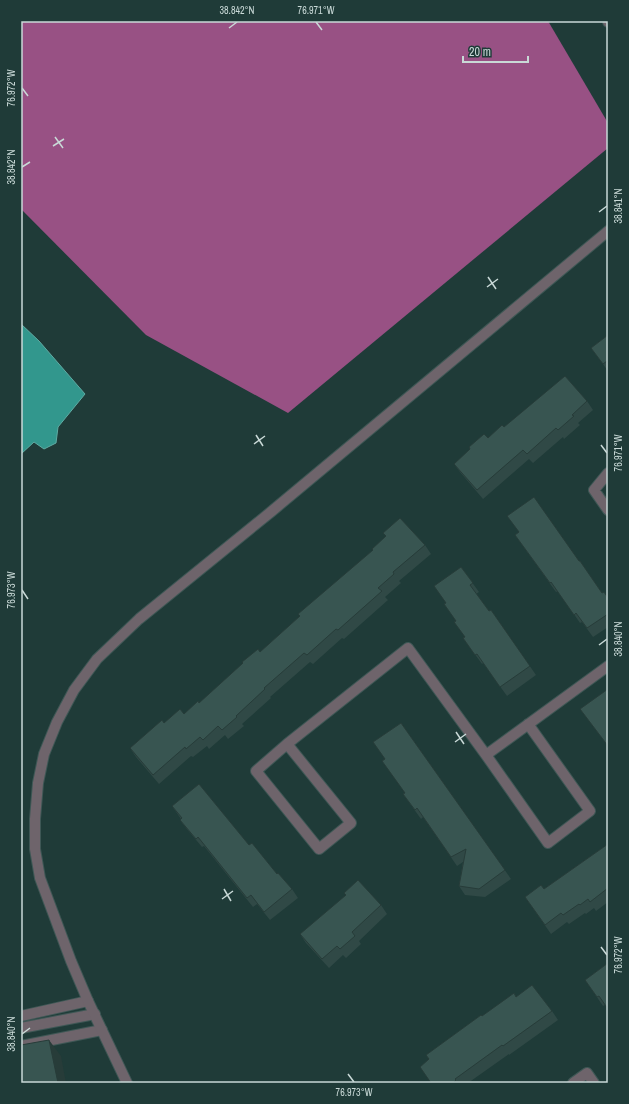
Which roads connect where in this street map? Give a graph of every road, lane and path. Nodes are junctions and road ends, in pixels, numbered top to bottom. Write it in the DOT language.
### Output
graph roads {
  1 [pos="608,231"];
  2 [pos="608,474"];
  3 [pos="608,510"];
  4 [pos="608,666"];
  5 [pos="528,724"];
  6 [pos="287,744"];
  7 [pos="486,755"];
  8 [pos="88,1000"];
  9 [pos="95,1014"];
  10 [pos="21,1016"];
  11 [pos="21,1028"];
  12 [pos="102,1030"];
  13 [pos="21,1046"];
  14 [pos="128,1083"];
  15 [pos="573,1083"];
  16 [pos="594,1083"];
  1 -- 8 [label="street"];
  2 -- 3 [label="street"];
  4 -- 5 [label="street"];
  5 -- 7 [label="street"];
  5 -- 7 [label="street"];
  6 -- 6 [label="street"];
  6 -- 7 [label="street"];
  8 -- 9 [label="street"];
  8 -- 10 [label="street"];
  9 -- 11 [label="street"];
  9 -- 12 [label="street"];
  12 -- 13 [label="street"];
  12 -- 14 [label="street"];
  15 -- 16 [label="street"];
}
